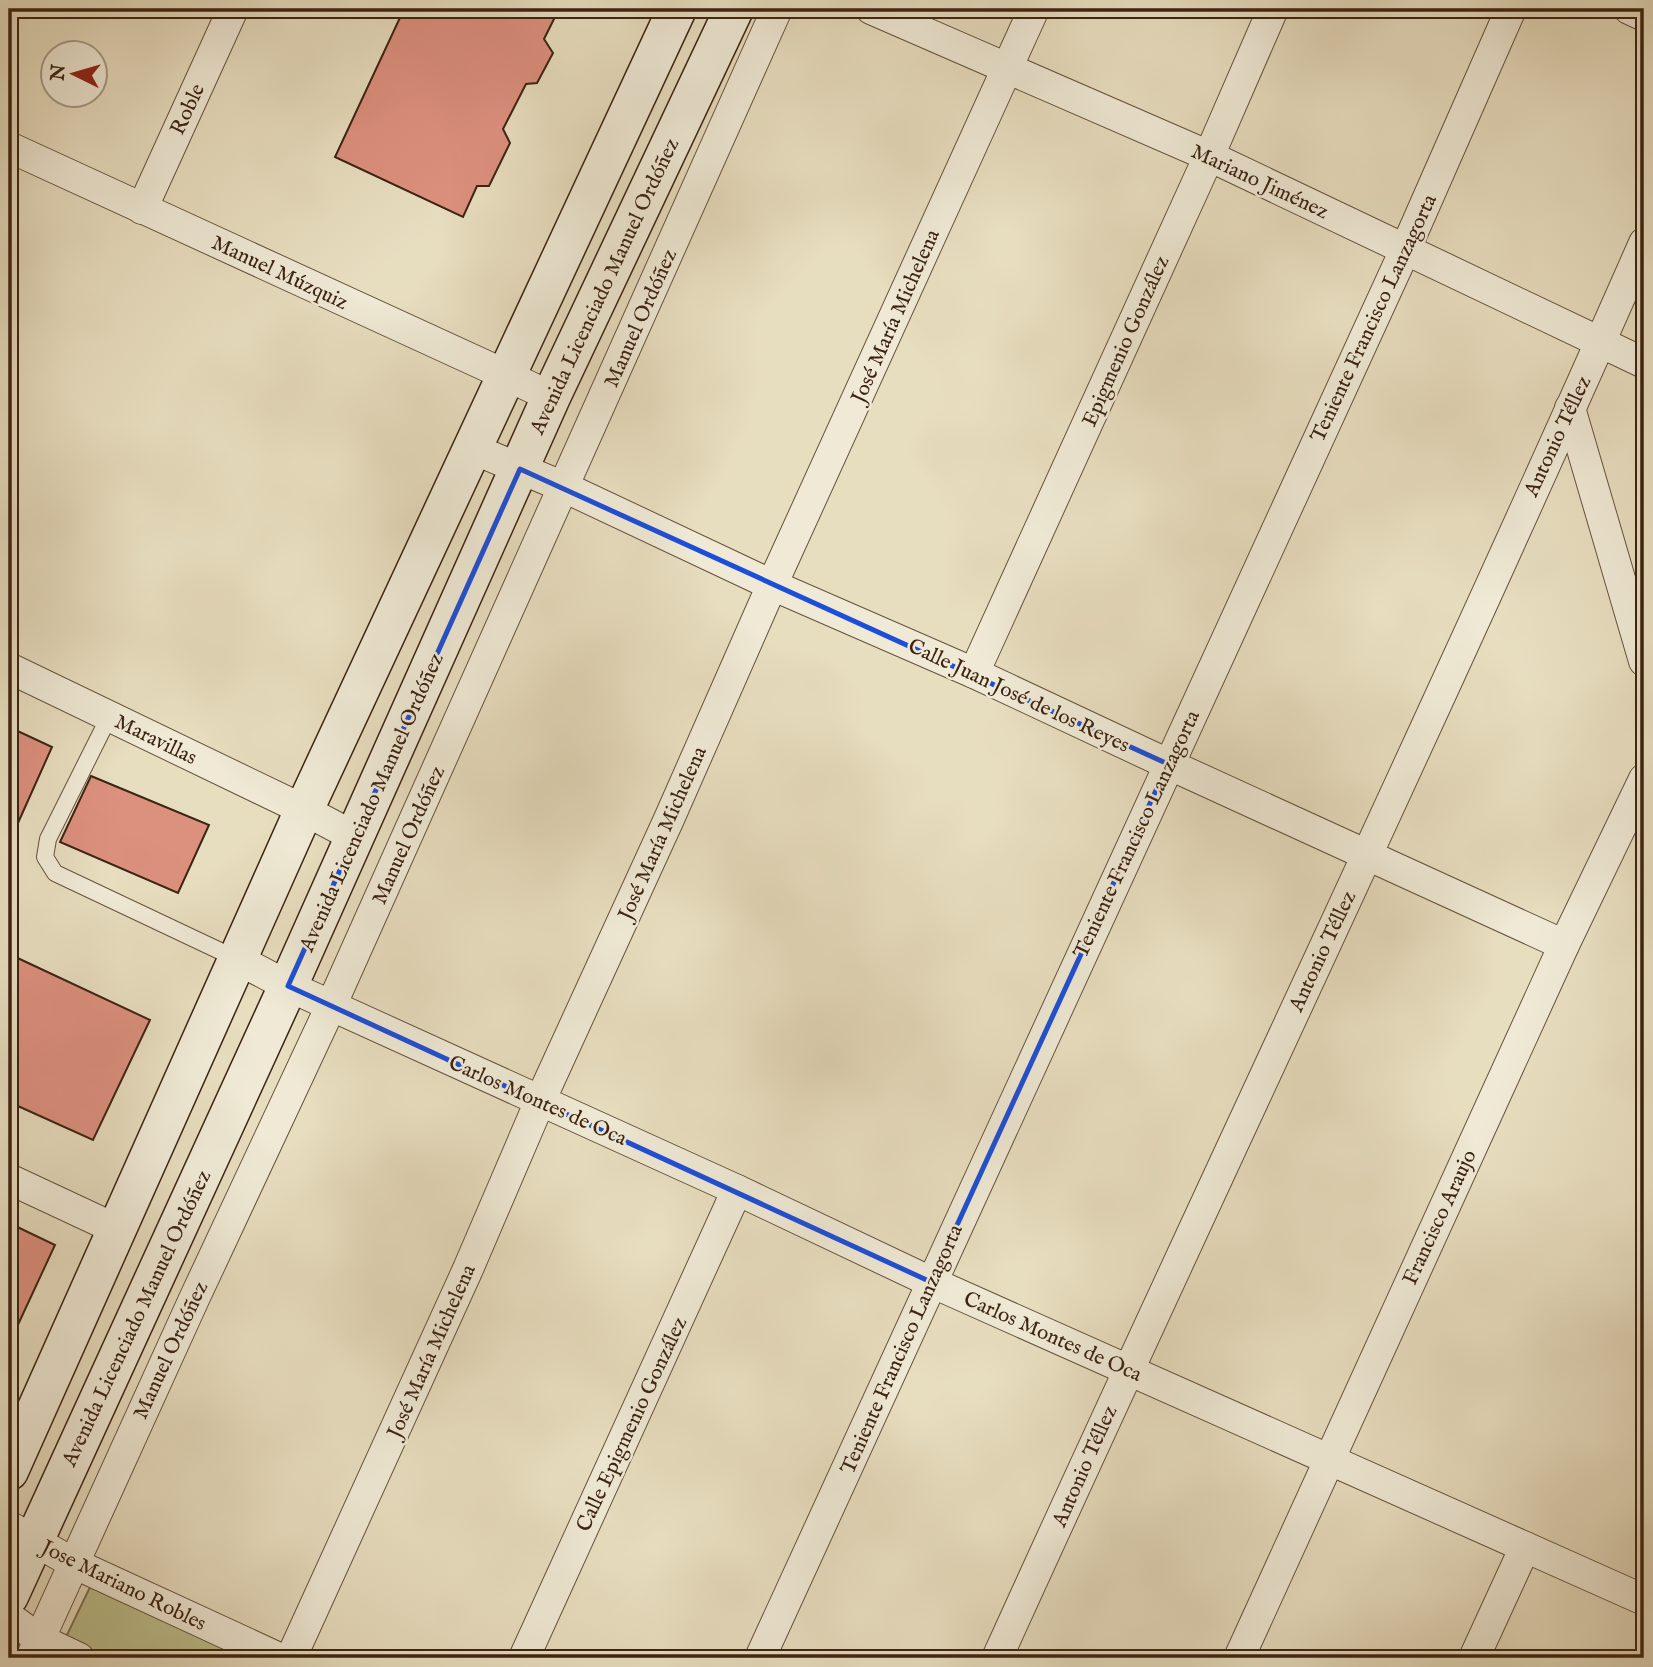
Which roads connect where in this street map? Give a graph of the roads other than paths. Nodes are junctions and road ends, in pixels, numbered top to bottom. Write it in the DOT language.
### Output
graph roads {
  1 [pos="233,9"];
  2 [pos="677,9"];
  3 [pos="734,9"];
  4 [pos="777,9"];
  5 [pos="871,9"];
  6 [pos="1034,9"];
  7 [pos="1273,9"];
  8 [pos="1511,9"];
  9 [pos="1629,9"];
  10 [pos="1644,16"];
  11 [pos="1007,69"];
  12 [pos="9,147"];
  13 [pos="1209,156"];
  14 [pos="142,209"];
  15 [pos="1644,243"];
  16 [pos="1405,250"];
  17 [pos="1600,344"];
  18 [pos="1644,363"];
  19 [pos="506,375"];
  20 [pos="551,397"];
  21 [pos="1570,408"];
  22 [pos="473,449"];
  23 [pos="520,469"];
  24 [pos="564,487"];
  25 [pos="772,585"];
  26 [pos="1644,661"];
  27 [pos="9,668"];
  28 [pos="974,673"];
  29 [pos="109,717"];
  30 [pos="1168,764"];
  31 [pos="1644,779"];
  32 [pos="304,810"];
  33 [pos="355,837"];
  34 [pos="1367,854"];
  35 [pos="1563,945"];
  36 [pos="237,959"];
  37 [pos="288,986"];
  38 [pos="331,1006"];
  39 [pos="540,1101"];
  40 [pos="9,1179"];
  41 [pos="737,1190"];
  42 [pos="116,1229"];
  43 [pos="931,1282"];
  44 [pos="1128,1370"];
  45 [pos="1328,1458"];
  46 [pos="9,1471"];
  47 [pos="21,1533"];
  48 [pos="1525,1547"];
  49 [pos="73,1563"];
  50 [pos="9,1597"];
  51 [pos="1644,1600"];
  52 [pos="9,1618"];
  53 [pos="35,1649"];
  54 [pos="79,1658"];
  55 [pos="279,1658"];
  56 [pos="291,1658"];
  57 [pos="524,1658"];
  58 [pos="761,1658"];
  59 [pos="997,1658"];
  60 [pos="1239,1658"];
  61 [pos="1474,1658"];
  1 -- 14 [label="street, Roble"];
  2 -- 19 [label="main road"];
  3 -- 20 [label="main road, Avenida Licenciado Manuel Ordóñez"];
  4 -- 24 [label="street, Manuel Ordóñez"];
  5 -- 11 [label="street, Mariano Jiménez"];
  6 -- 11 [label="street, José María Michelena"];
  7 -- 13 [label="street, Epigmenio González"];
  8 -- 16 [label="street, Teniente Francisco Lanzagorta"];
  9 -- 10 [label="street"];
  11 -- 13 [label="street, Mariano Jiménez"];
  11 -- 25 [label="street, José María Michelena"];
  12 -- 14 [label="street, Manuel Múzquiz"];
  13 -- 16 [label="street, Mariano Jiménez"];
  13 -- 28 [label="street, Epigmenio González"];
  14 -- 19 [label="street, Manuel Múzquiz"];
  15 -- 17 [label="street, Antonio Téllez"];
  16 -- 17 [label="street, Mariano Jiménez"];
  16 -- 30 [label="street, Teniente Francisco Lanzagorta"];
  17 -- 18 [label="street, Mariano Jiménez"];
  17 -- 21 [label="street, Antonio Téllez"];
  19 -- 20 [label="street, Manuel Múzquiz"];
  19 -- 22 [label="main road"];
  20 -- 23 [label="main road, Avenida Licenciado Manuel Ordóñez"];
  21 -- 26 [label="street"];
  21 -- 34 [label="street, Antonio Téllez"];
  22 -- 23 [label="street, Calle Juan José de los Reyes"];
  22 -- 32 [label="main road"];
  23 -- 24 [label="street, Calle Juan José de los Reyes"];
  23 -- 33 [label="main road, Avenida Licenciado Manuel Ordóñez"];
  24 -- 25 [label="street, Calle Juan José de los Reyes"];
  24 -- 38 [label="street, Manuel Ordóñez"];
  25 -- 28 [label="street, Calle Juan José de los Reyes"];
  25 -- 39 [label="street, José María Michelena"];
  27 -- 29 [label="street, Maravillas"];
  28 -- 30 [label="street, Calle Juan José de los Reyes"];
  29 -- 32 [label="street, Maravillas"];
  29 -- 36 [label="lane"];
  30 -- 34 [label="street, Calle Juan José de los Reyes"];
  30 -- 43 [label="street, Teniente Francisco Lanzagorta"];
  31 -- 35 [label="street, Francisco Araujo"];
  32 -- 33 [label="street, Maravillas"];
  32 -- 36 [label="main road"];
  33 -- 37 [label="main road, Avenida Licenciado Manuel Ordóñez"];
  34 -- 35 [label="street, Calle Juan José de los Reyes"];
  34 -- 44 [label="street, Antonio Téllez"];
  35 -- 45 [label="street, Francisco Araujo"];
  36 -- 37 [label="street, Carlos Montes de Oca"];
  36 -- 42 [label="main road"];
  37 -- 38 [label="street, Carlos Montes de Oca"];
  37 -- 47 [label="main road, Avenida Licenciado Manuel Ordóñez"];
  38 -- 39 [label="street, Carlos Montes de Oca"];
  38 -- 49 [label="street, Manuel Ordóñez"];
  39 -- 41 [label="street, Carlos Montes de Oca"];
  39 -- 56 [label="street, José María Michelena"];
  40 -- 42 [label="street"];
  41 -- 43 [label="street, Carlos Montes de Oca"];
  41 -- 57 [label="street, Calle Epigmenio González"];
  42 -- 46 [label="main road"];
  43 -- 44 [label="street, Carlos Montes de Oca"];
  43 -- 58 [label="street, Teniente Francisco Lanzagorta"];
  44 -- 45 [label="street, Carlos Montes de Oca"];
  44 -- 59 [label="street, Antonio Téllez"];
  45 -- 48 [label="street, Carlos Montes de Oca"];
  45 -- 60 [label="street, Francisco Araujo"];
  47 -- 49 [label="street, Jose Mariano Robles"];
  47 -- 50 [label="main road, Avenida Licenciado Manuel Ordóñez"];
  48 -- 51 [label="street, Carlos Montes de Oca"];
  48 -- 61 [label="street"];
  49 -- 53 [label="street, Manuel Ordóñez"];
  49 -- 55 [label="street, Jose Mariano Robles"];
  52 -- 53 [label="street"];
  53 -- 54 [label="street"];
}
